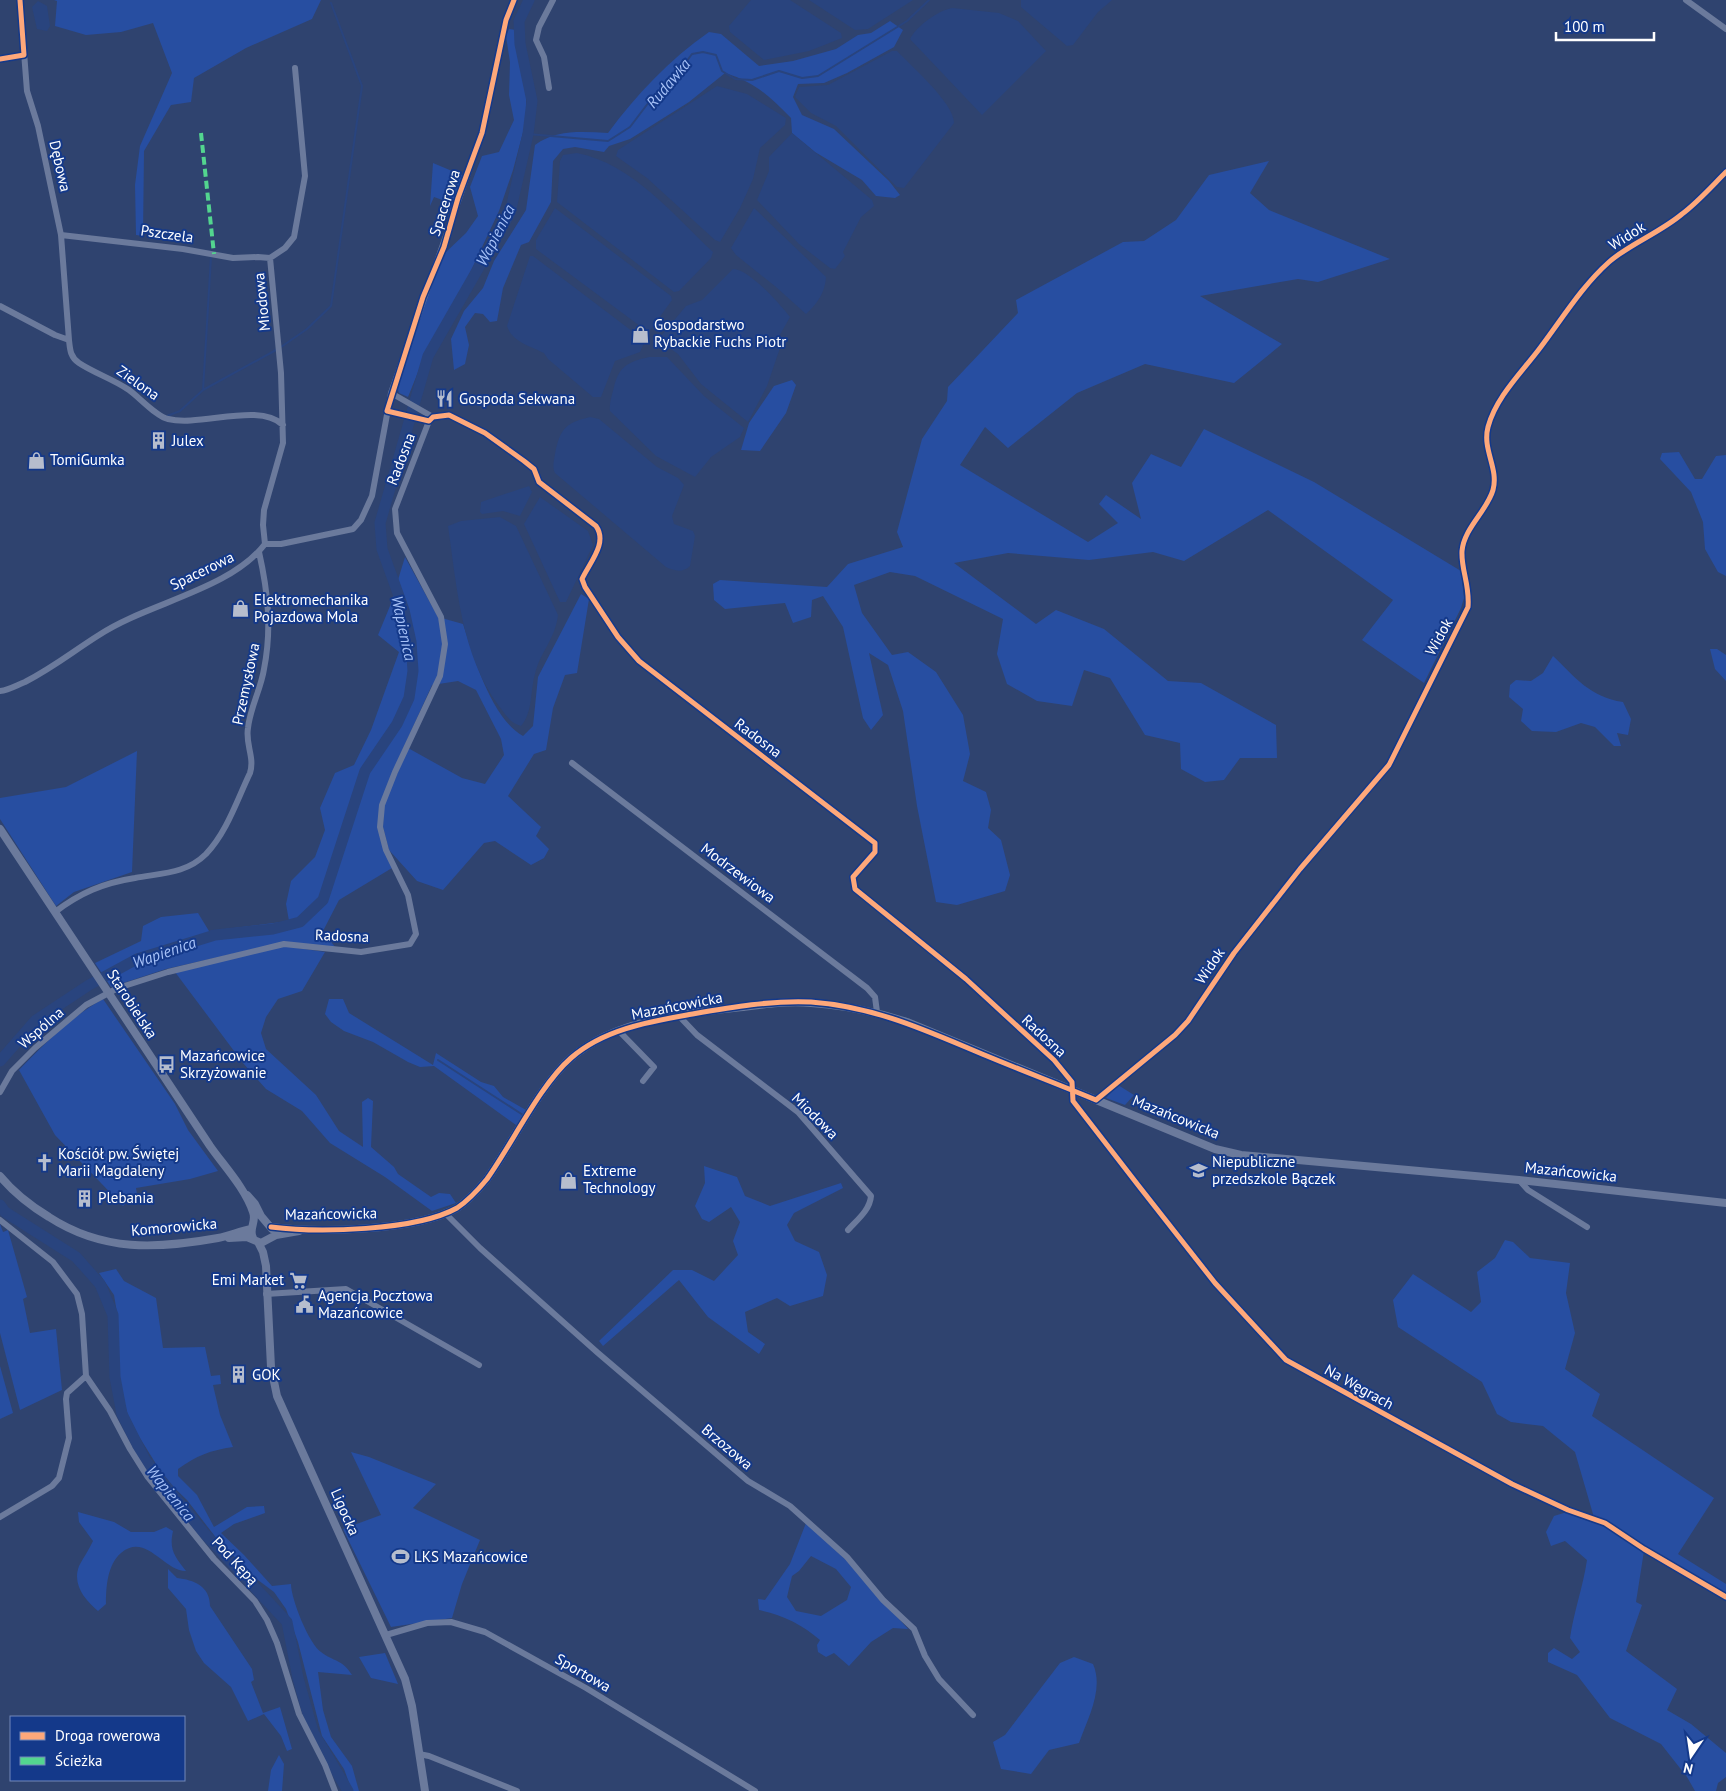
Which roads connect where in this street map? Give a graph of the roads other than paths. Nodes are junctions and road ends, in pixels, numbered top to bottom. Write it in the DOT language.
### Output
graph roads {
  1 [pos="20,0"];
  2 [pos="514,0"];
  3 [pos="553,0"];
  4 [pos="1686,0"];
  5 [pos="1726,29"];
  6 [pos="24,55"];
  7 [pos="0,59"];
  8 [pos="295,68"];
  9 [pos="549,88"];
  10 [pos="1726,172"];
  11 [pos="61,235"];
  12 [pos="270,258"];
  13 [pos="0,306"];
  14 [pos="69,340"];
  15 [pos="391,393"];
  16 [pos="433,417"];
  17 [pos="283,425"];
  18 [pos="265,544"];
  19 [pos="259,552"];
  20 [pos="0,691"];
  21 [pos="572,763"];
  22 [pos="0,829"];
  23 [pos="55,912"];
  24 [pos="107,991"];
  25 [pos="877,1012"];
  26 [pos="679,1016"];
  27 [pos="619,1031"];
  28 [pos="643,1081"];
  29 [pos="1072,1090"];
  30 [pos="0,1092"];
  31 [pos="1096,1100"];
  32 [pos="0,1176"];
  33 [pos="1519,1180"];
  34 [pos="243,1193"];
  35 [pos="1726,1203"];
  36 [pos="445,1213"];
  37 [pos="0,1220"];
  38 [pos="268,1224"];
  39 [pos="252,1227"];
  40 [pos="1587,1227"];
  41 [pos="303,1230"];
  42 [pos="848,1230"];
  43 [pos="220,1238"];
  44 [pos="255,1240"];
  45 [pos="269,1240"];
  46 [pos="266,1266"];
  47 [pos="266,1294"];
  48 [pos="479,1364"];
  49 [pos="86,1376"];
  50 [pos="0,1517"];
  51 [pos="1726,1597"];
  52 [pos="386,1635"];
  53 [pos="973,1714"];
  54 [pos="419,1754"];
  55 [pos="335,1791"];
  56 [pos="424,1791"];
  57 [pos="517,1791"];
  58 [pos="755,1791"];
  1 -- 6 [label="street, Dębowa"];
  2 -- 15 [label="street, Spacerowa"];
  3 -- 9 [label="street"];
  4 -- 5 [label="street"];
  6 -- 7 [label="street"];
  6 -- 11 [label="street, Dębowa"];
  8 -- 12 [label="street, Miodowa"];
  10 -- 31 [label="street, Widok"];
  11 -- 12 [label="street, Pszczela"];
  11 -- 14 [label="street, Dębowa"];
  12 -- 17 [label="street, Miodowa"];
  13 -- 14 [label="street"];
  14 -- 17 [label="street, Zielona"];
  15 -- 16 [label="street"];
  15 -- 18 [label="street, Spacerowa"];
  16 -- 24 [label="street, Radosna"];
  16 -- 29 [label="street, Radosna"];
  17 -- 18 [label="street, Miodowa"];
  18 -- 19 [label="street, Spacerowa"];
  19 -- 20 [label="street, Spacerowa"];
  19 -- 23 [label="street, Przemysłowa"];
  21 -- 25 [label="street, Modrzewiowa"];
  22 -- 23 [label="street, Starobielska"];
  23 -- 24 [label="street, Starobielska"];
  24 -- 30 [label="street, Wspólna"];
  24 -- 34 [label="street, Starobielska"];
  25 -- 26 [label="street, Mazańcowicka"];
  25 -- 29 [label="street, Mazańcowicka"];
  26 -- 27 [label="street, Mazańcowicka"];
  26 -- 42 [label="street, Miodowa"];
  27 -- 28 [label="street"];
  27 -- 36 [label="street, Mazańcowicka"];
  29 -- 31 [label="street, Mazańcowicka"];
  29 -- 51 [label="street, Na Węgrach"];
  31 -- 33 [label="street, Mazańcowicka"];
  32 -- 43 [label="street, Komorowicka"];
  33 -- 35 [label="street, Mazańcowicka"];
  33 -- 40 [label="street"];
  34 -- 38 [label="street"];
  34 -- 39 [label="street, Ligocka"];
  36 -- 41 [label="street, Mazańcowicka"];
  36 -- 53 [label="street, Brzozowa"];
  37 -- 49 [label="street"];
  38 -- 39 [label="street, Mazańcowicka"];
  38 -- 41 [label="street, Mazańcowicka"];
  38 -- 45 [label="street"];
  39 -- 43 [label="street, Komorowicka"];
  39 -- 44 [label="street, Ligocka"];
  41 -- 45 [label="street"];
  43 -- 44 [label="street"];
  44 -- 45 [label="street"];
  44 -- 46 [label="street, Ligocka"];
  45 -- 46 [label="street"];
  46 -- 47 [label="street, Ligocka"];
  47 -- 48 [label="street"];
  47 -- 52 [label="street, Ligocka"];
  49 -- 50 [label="street"];
  49 -- 55 [label="street, Pod Kępą"];
  52 -- 54 [label="street, Ligocka"];
  52 -- 58 [label="street, Sportowa"];
  54 -- 56 [label="street, Ligocka"];
  54 -- 57 [label="street"];
}
